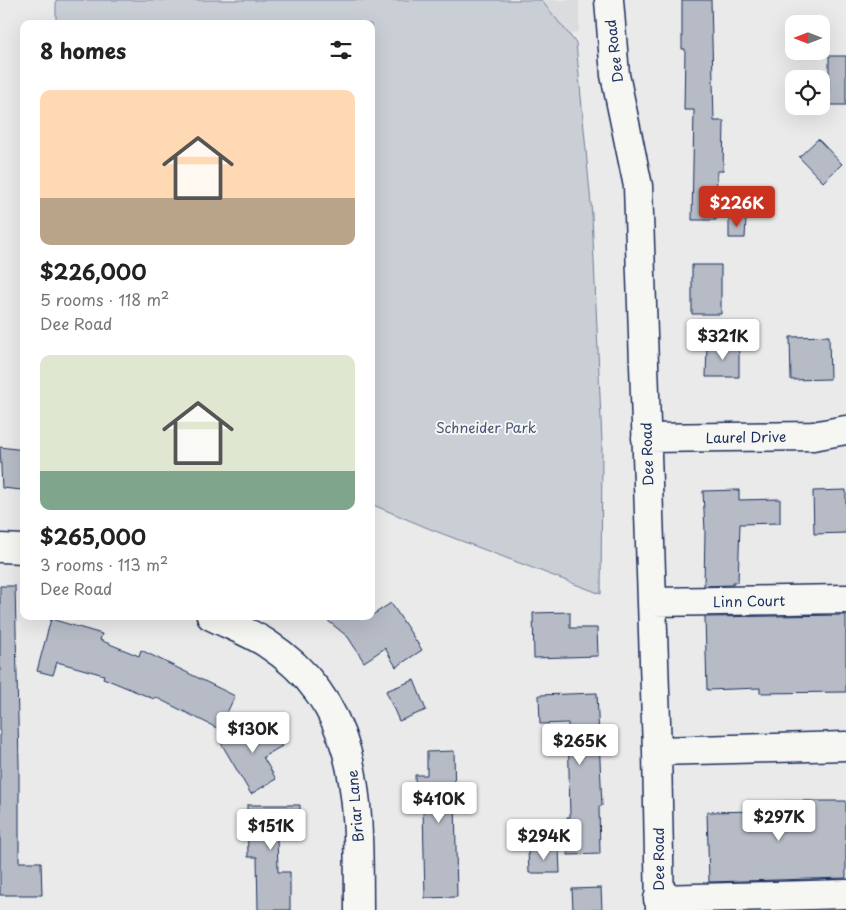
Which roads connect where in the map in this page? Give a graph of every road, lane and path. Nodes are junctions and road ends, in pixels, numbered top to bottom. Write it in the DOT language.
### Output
graph roads {
  1 [pos="609,0"];
  2 [pos="846,430"];
  3 [pos="646,438"];
  4 [pos="0,548"];
  5 [pos="20,549"];
  6 [pos="846,599"];
  7 [pos="652,602"];
  8 [pos="219,620"];
  9 [pos="846,746"];
  10 [pos="657,751"];
  11 [pos="846,894"];
  12 [pos="659,905"];
  13 [pos="359,910"];
  1 -- 3 [label="street, Dee Road"];
  2 -- 3 [label="street, Laurel Drive"];
  3 -- 7 [label="street, Dee Road"];
  4 -- 5 [label="street"];
  6 -- 7 [label="street, Linn Court"];
  7 -- 10 [label="street, Dee Road"];
  8 -- 13 [label="street, Briar Lane"];
  9 -- 10 [label="street"];
  10 -- 12 [label="street, Dee Road"];
  11 -- 12 [label="street"];
}
